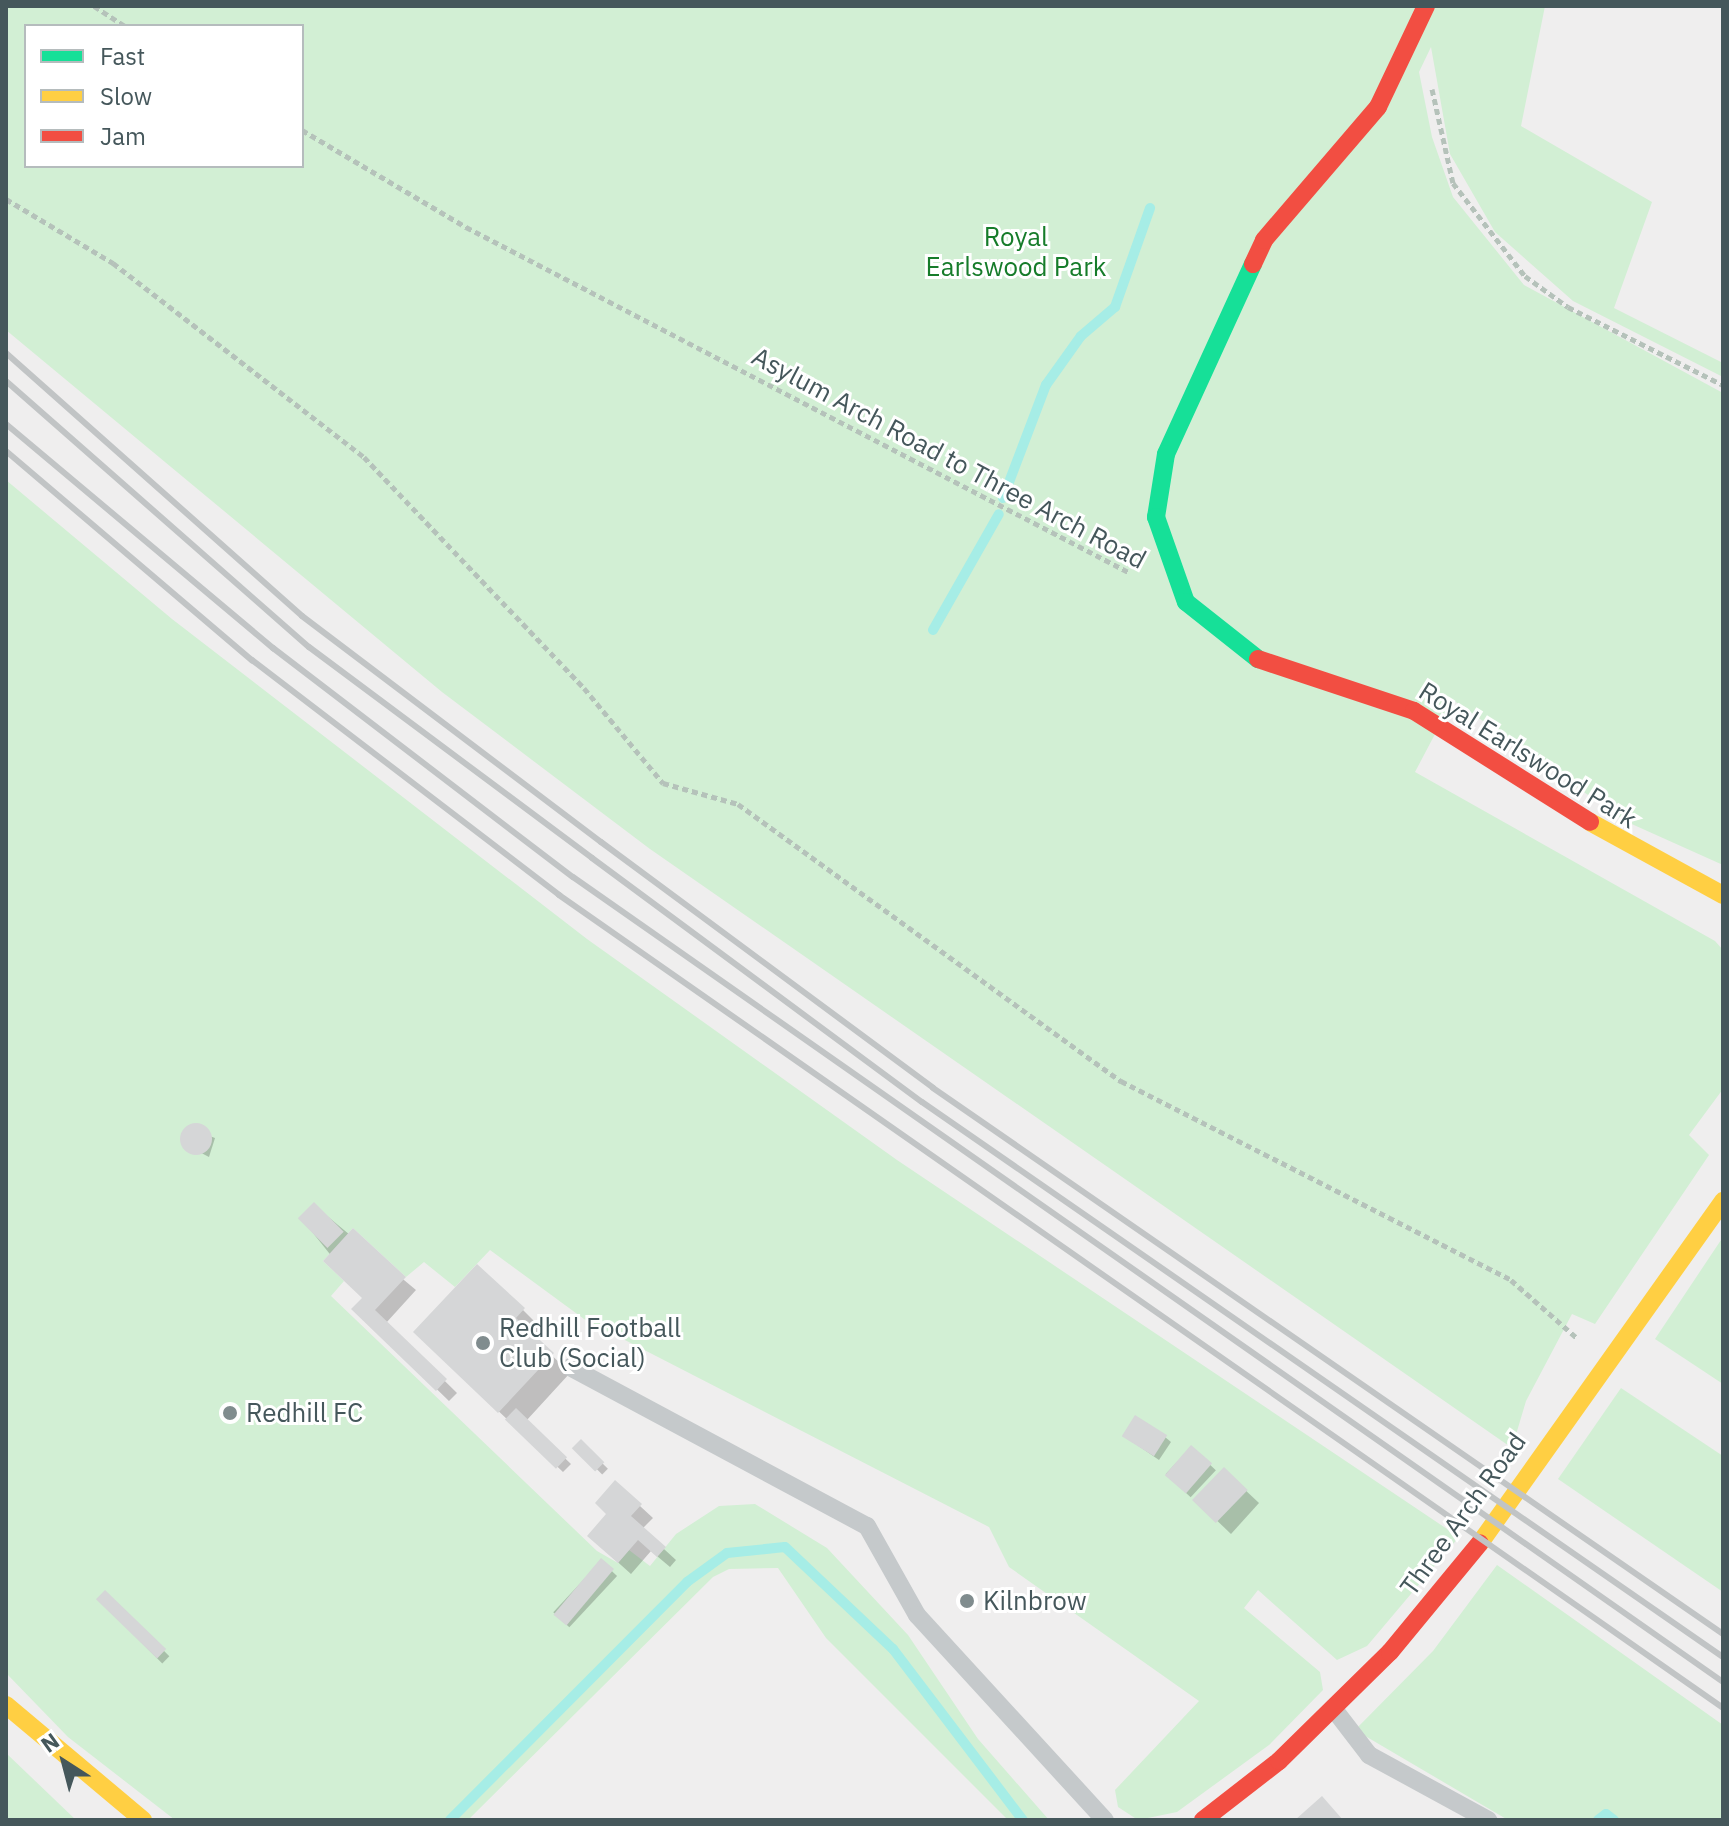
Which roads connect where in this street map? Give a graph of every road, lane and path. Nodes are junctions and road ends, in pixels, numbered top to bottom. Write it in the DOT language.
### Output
graph roads {
  1 [pos="94,6"];
  2 [pos="1426,6"];
  3 [pos="122,24"];
  4 [pos="1411,48"];
  5 [pos="304,131"];
  6 [pos="6,199"];
  7 [pos="1723,385"];
  8 [pos="1142,579"];
  9 [pos="1723,895"];
  10 [pos="1723,1201"];
  11 [pos="1612,1360"];
  12 [pos="570,1367"];
  13 [pos="6,1705"];
  14 [pos="1333,1708"];
  15 [pos="143,1820"];
  16 [pos="1105,1820"];
  17 [pos="1203,1820"];
  18 [pos="1488,1820"];
  1 -- 3 [label="path"];
  2 -- 4 [label="street, Royal Earlswood Park"];
  4 -- 7 [label="path"];
  4 -- 9 [label="street, Royal Earlswood Park"];
  5 -- 8 [label="path, Asylum Arch Road to Three Arch Road"];
  6 -- 11 [label="path"];
  10 -- 11 [label="street, Three Arch Road"];
  11 -- 14 [label="street, Three Arch Road"];
  12 -- 16 [label="lane"];
  13 -- 15 [label="street"];
  14 -- 17 [label="street, Three Arch Road"];
  14 -- 18 [label="lane"];
}
